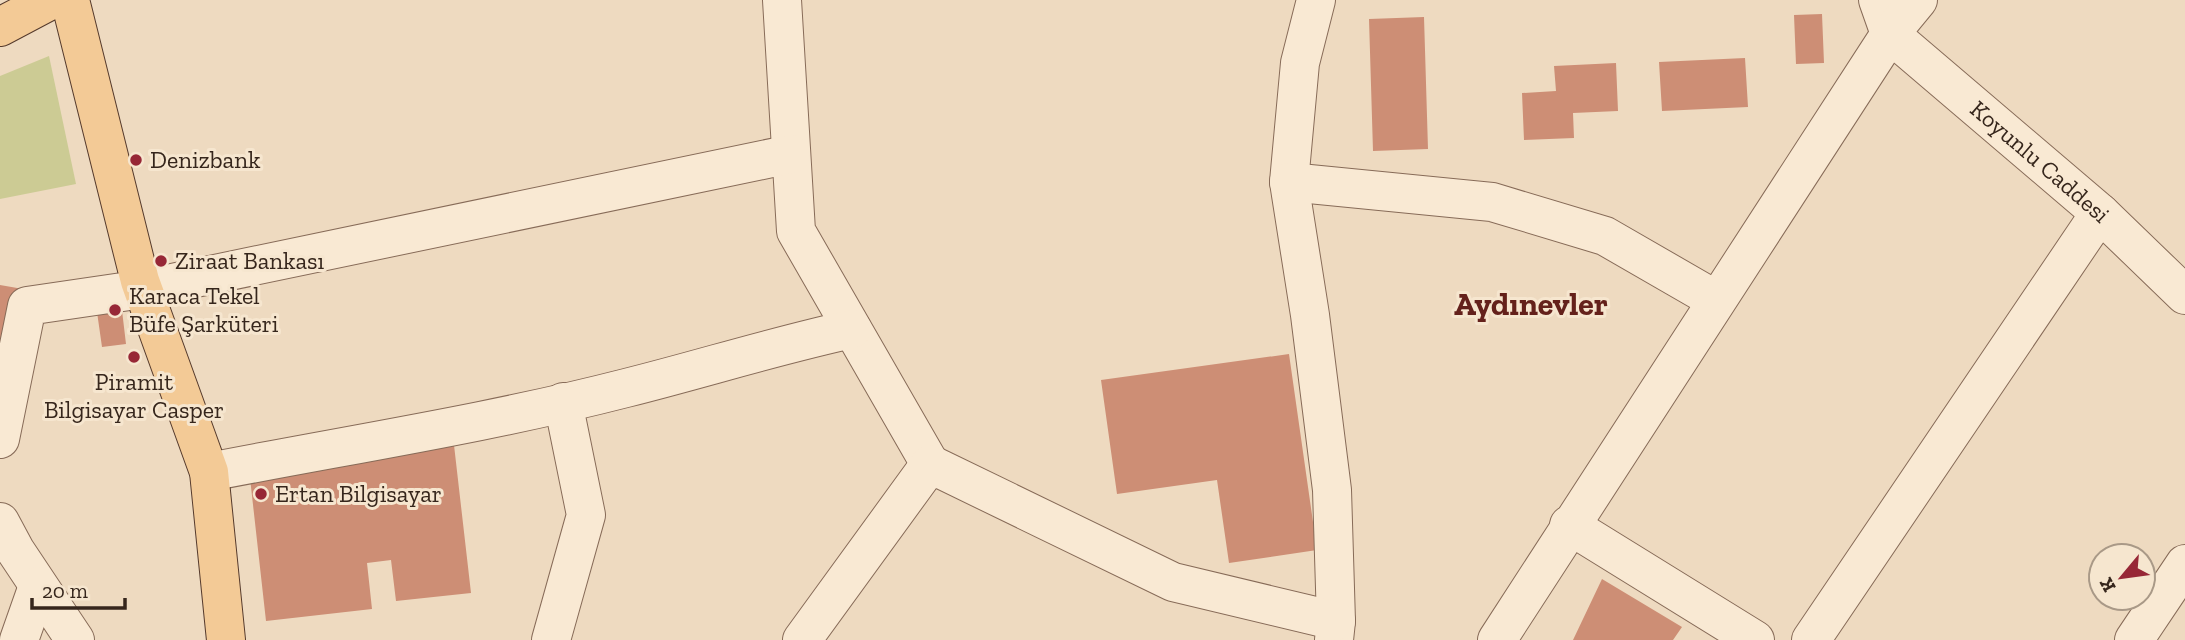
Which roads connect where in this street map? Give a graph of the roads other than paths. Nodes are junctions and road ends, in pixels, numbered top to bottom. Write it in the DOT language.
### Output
graph roads {
  1 [pos="51,0"];
  2 [pos="70,0"];
  3 [pos="782,0"];
  4 [pos="1316,0"];
  5 [pos="1918,0"];
  6 [pos="1884,17"];
  7 [pos="0,26"];
  8 [pos="791,154"];
  9 [pos="1289,182"];
  10 [pos="2100,213"];
  11 [pos="143,289"];
  12 [pos="2185,295"];
  13 [pos="1716,300"];
  14 [pos="852,329"];
  15 [pos="563,402"];
  16 [pos="0,439"];
  17 [pos="930,464"];
  18 [pos="209,472"];
  19 [pos="0,522"];
  20 [pos="1569,525"];
  21 [pos="2185,564"];
  22 [pos="38,586"];
  23 [pos="1335,631"];
  24 [pos="19,640"];
  25 [pos="75,640"];
  26 [pos="226,640"];
  27 [pos="551,640"];
  28 [pos="802,640"];
  29 [pos="1496,640"];
  30 [pos="1755,640"];
  31 [pos="1811,640"];
  32 [pos="2134,640"];
  1 -- 7 [label="main road"];
  2 -- 11 [label="main road"];
  3 -- 8 [label="street"];
  4 -- 9 [label="street"];
  5 -- 6 [label="street"];
  6 -- 10 [label="street, Koyunlu Caddesi"];
  6 -- 13 [label="street"];
  8 -- 11 [label="street"];
  8 -- 14 [label="street"];
  9 -- 13 [label="street"];
  9 -- 23 [label="street"];
  10 -- 12 [label="street, Koyunlu Caddesi"];
  10 -- 31 [label="street"];
  11 -- 16 [label="street"];
  11 -- 18 [label="main road"];
  13 -- 20 [label="street"];
  14 -- 15 [label="street"];
  14 -- 17 [label="street"];
  15 -- 18 [label="street"];
  15 -- 27 [label="street"];
  17 -- 23 [label="street"];
  17 -- 28 [label="street"];
  18 -- 26 [label="main road"];
  19 -- 22 [label="street"];
  20 -- 29 [label="street"];
  20 -- 30 [label="street"];
  21 -- 32 [label="street"];
  22 -- 24 [label="street"];
  22 -- 25 [label="street"];
}
